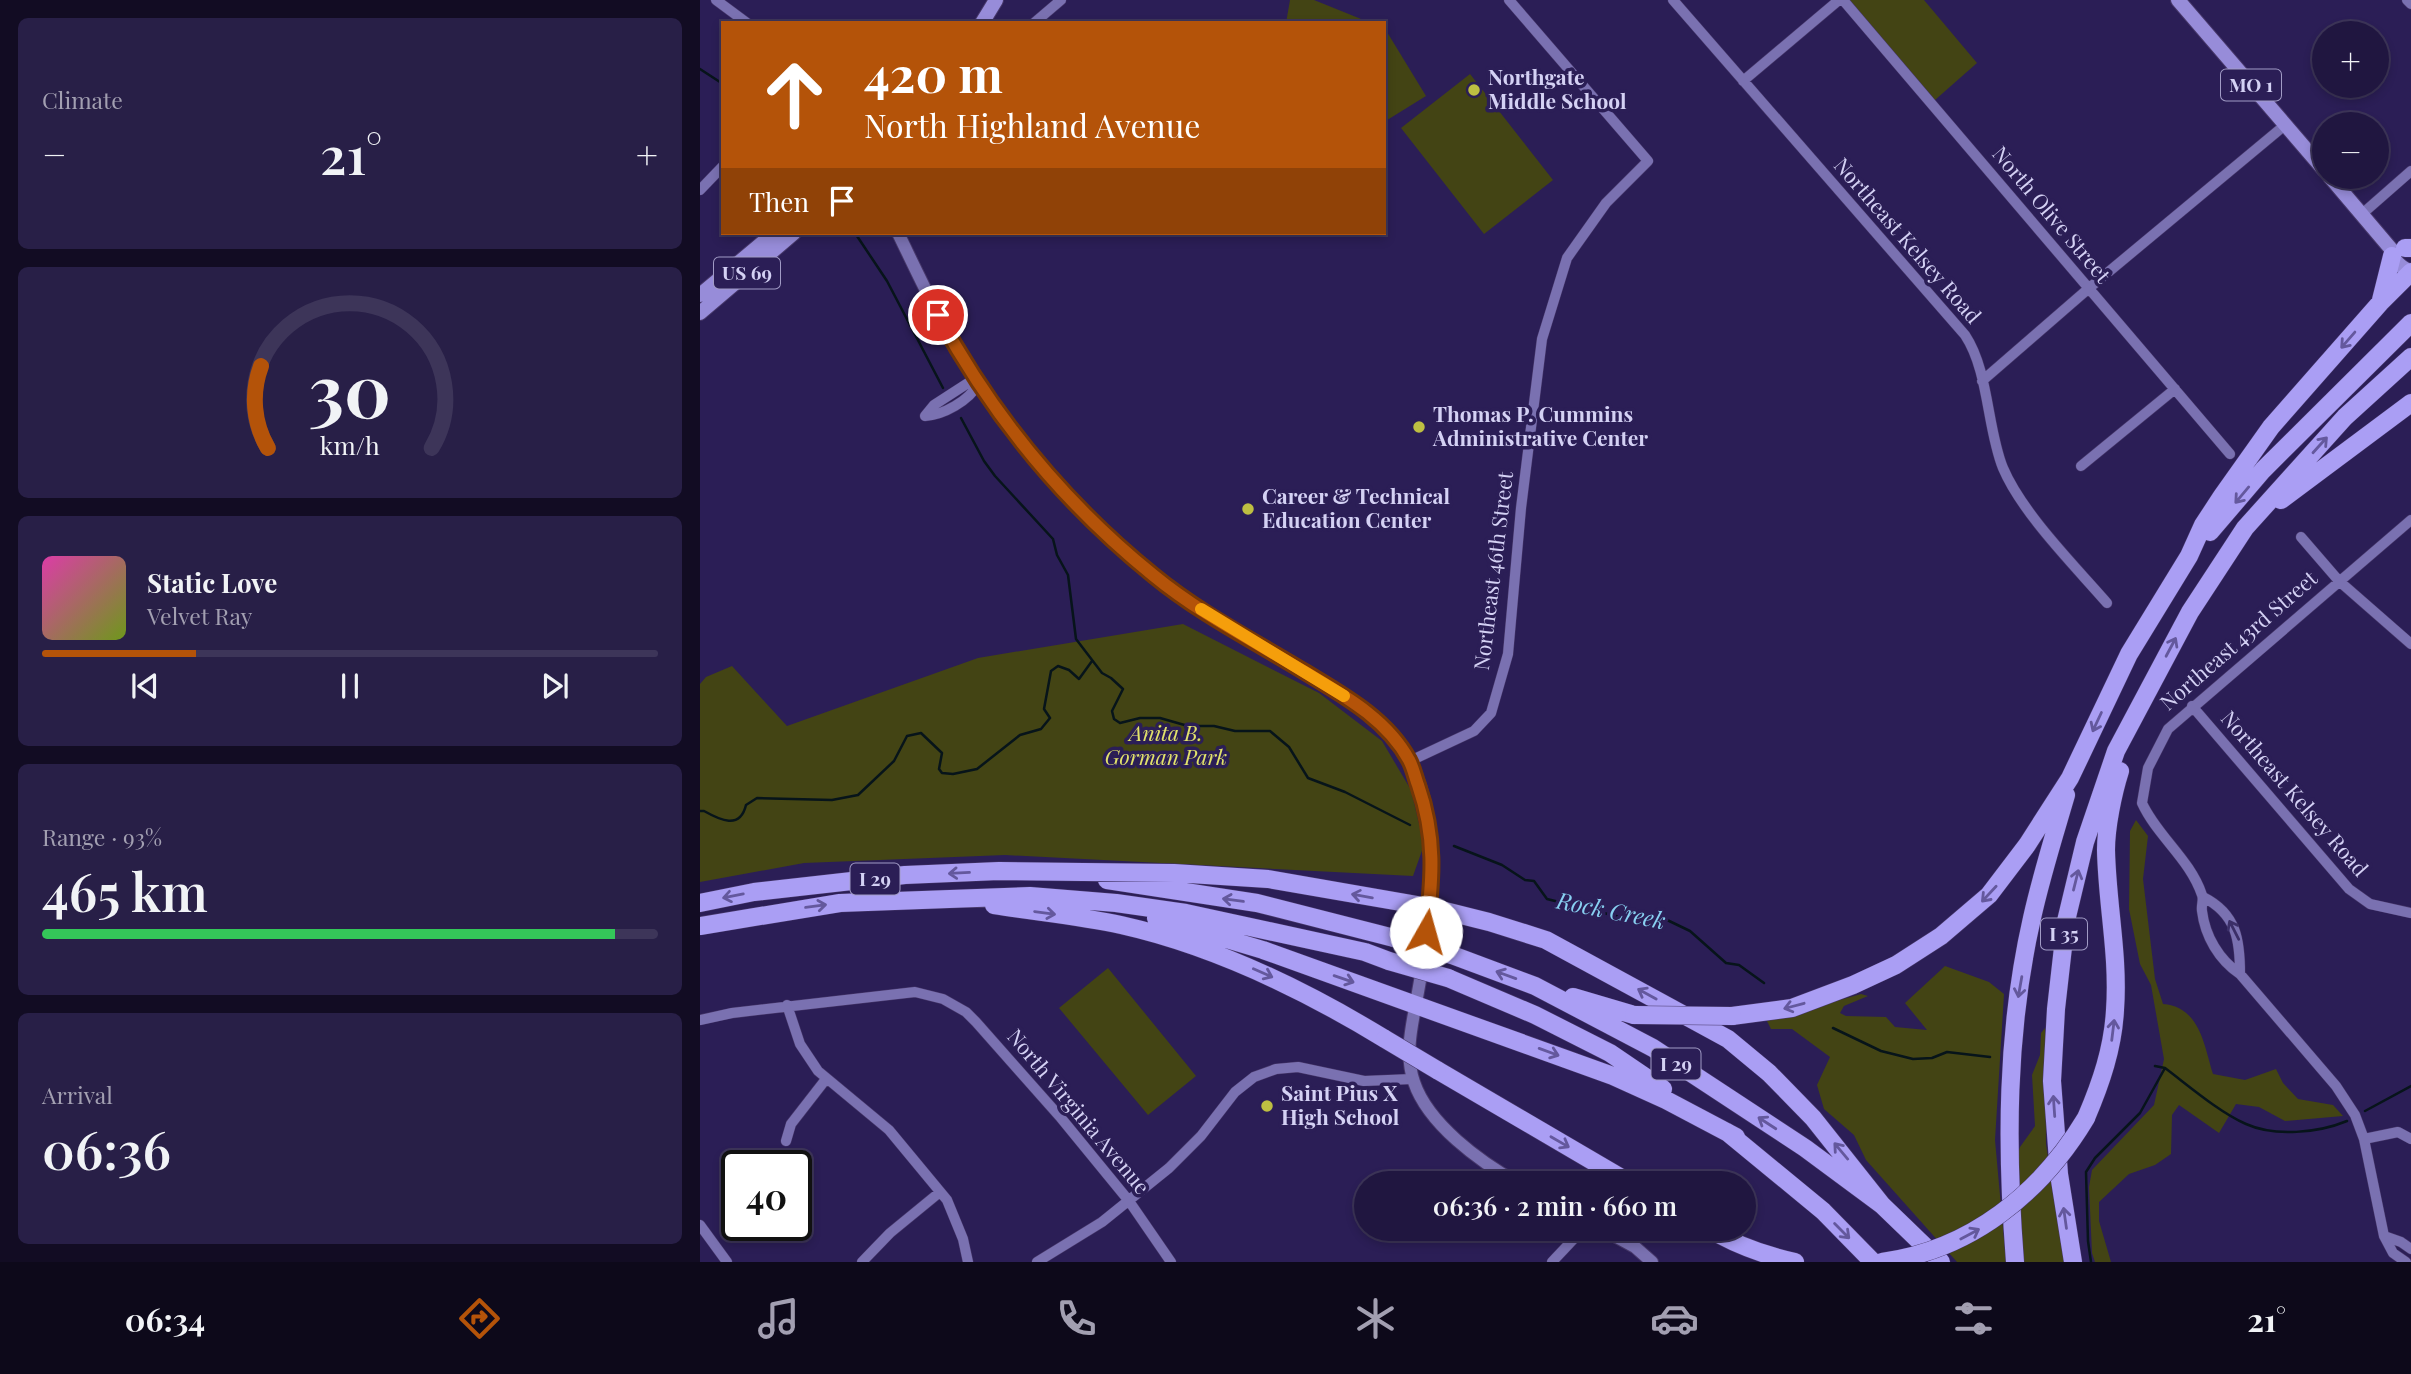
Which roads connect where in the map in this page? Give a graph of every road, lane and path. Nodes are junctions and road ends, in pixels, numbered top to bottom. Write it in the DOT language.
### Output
graph roads {
  1 [pos="716,0"];
  2 [pos="996,0"];
  3 [pos="1061,0"];
  4 [pos="1509,0"];
  5 [pos="1673,0"];
  6 [pos="1841,0"];
  7 [pos="2178,0"];
  8 [pos="2407,0"];
  9 [pos="2411,5"];
  10 [pos="744,21"];
  11 [pos="983,21"];
  12 [pos="1036,21"];
  13 [pos="1743,81"];
  14 [pos="2285,125"];
  15 [pos="2312,156"];
  16 [pos="721,168"];
  17 [pos="2411,171"];
  18 [pos="2340,189"];
  19 [pos="700,190"];
  20 [pos="2362,214"];
  21 [pos="772,235"];
  22 [pos="792,235"];
  23 [pos="899,235"];
  24 [pos="2402,251"];
  25 [pos="2411,272"];
  26 [pos="2088,289"];
  27 [pos="700,295"];
  28 [pos="2380,303"];
  29 [pos="700,313"];
  30 [pos="2410,324"];
  31 [pos="2411,357"];
  32 [pos="1982,381"];
  33 [pos="978,384"];
  34 [pos="2175,389"];
  35 [pos="2411,403"];
  36 [pos="2230,454"];
  37 [pos="2081,466"];
  38 [pos="2411,520"];
  39 [pos="2245,528"];
  40 [pos="2301,537"];
  41 [pos="2189,556"];
  42 [pos="2339,581"];
  43 [pos="2107,603"];
  44 [pos="2411,644"];
  45 [pos="2192,706"];
  46 [pos="2139,707"];
  47 [pos="1410,761"];
  48 [pos="2070,778"];
  49 [pos="1052,871"];
  50 [pos="2203,897"];
  51 [pos="953,899"];
  52 [pos="700,902"];
  53 [pos="1116,903"];
  54 [pos="1429,908"];
  55 [pos="2411,913"];
  56 [pos="700,926"];
  57 [pos="2240,974"];
  58 [pos="1535,986"];
  59 [pos="1416,1004"];
  60 [pos="787,1006"];
  61 [pos="700,1020"];
  62 [pos="826,1079"];
  63 [pos="1412,1079"];
  64 [pos="1736,1137"];
  65 [pos="2364,1139"];
  66 [pos="2411,1139"];
  67 [pos="786,1141"];
  68 [pos="1501,1171"];
  69 [pos="1610,1171"];
  70 [pos="940,1192"];
  71 [pos="1129,1201"];
  72 [pos="1882,1205"];
  73 [pos="700,1225"];
  74 [pos="2384,1236"];
  75 [pos="1572,1241"];
  76 [pos="1624,1241"];
  77 [pos="1736,1241"];
  78 [pos="2411,1249"];
  79 [pos="727,1262"];
  80 [pos="862,1262"];
  81 [pos="968,1262"];
  82 [pos="1037,1262"];
  83 [pos="1171,1262"];
  84 [pos="1552,1262"];
  85 [pos="1652,1262"];
  86 [pos="1795,1262"];
  87 [pos="1873,1262"];
  88 [pos="1882,1262"];
  89 [pos="1941,1262"];
  90 [pos="2015,1262"];
  91 [pos="2073,1262"];
  92 [pos="2406,1262"];
  1 -- 10 [label="street"];
  2 -- 11 [label="main road"];
  3 -- 12 [label="street"];
  4 -- 47 [label="street, Northeast 46th Street"];
  5 -- 13 [label="street, Northeast Kelsey Road"];
  6 -- 13 [label="street"];
  6 -- 26 [label="street, North Olive Street"];
  7 -- 14 [label="main road, MO 1"];
  8 -- 9 [label="street"];
  13 -- 32 [label="street, Northeast Kelsey Road"];
  14 -- 15 [label="main road, MO 1"];
  14 -- 26 [label="street"];
  16 -- 19 [label="street"];
  17 -- 20 [label="street"];
  18 -- 20 [label="main road"];
  20 -- 24 [label="main road"];
  21 -- 27 [label="main road, US 69"];
  22 -- 29 [label="main road, US 69"];
  23 -- 33 [label="street"];
  24 -- 25 [label="main road"];
  24 -- 28 [label="highway"];
  25 -- 28 [label="highway"];
  26 -- 32 [label="street"];
  26 -- 34 [label="street, North Olive Street"];
  28 -- 41 [label="highway, one-way"];
  30 -- 41 [label="highway, I 35, one-way"];
  39 -- 31 [label="highway, I 35, one-way"];
  32 -- 43 [label="street, Northeast Kelsey Road"];
  33 -- 33 [label="street"];
  33 -- 47 [label="street"];
  34 -- 36 [label="street, North Olive Street"];
  34 -- 37 [label="street"];
  35 -- 39 [label="highway"];
  38 -- 42 [label="street, Northeast 43rd Street"];
  46 -- 39 [label="highway, I 35, one-way"];
  40 -- 42 [label="street"];
  41 -- 48 [label="highway, I 35, one-way"];
  42 -- 44 [label="street"];
  42 -- 45 [label="street, Northeast 43rd Street"];
  45 -- 50 [label="street, Northeast 43rd Street"];
  45 -- 55 [label="street, Northeast Kelsey Road"];
  88 -- 46 [label="highway, one-way, bridge"];
  91 -- 46 [label="highway, I 35, one-way"];
  47 -- 54 [label="street"];
  48 -- 58 [label="highway, one-way, bridge"];
  48 -- 90 [label="highway, I 35, one-way"];
  49 -- 52 [label="highway, I 29, one-way"];
  54 -- 49 [label="highway, one-way"];
  58 -- 49 [label="highway, I 29, one-way, bridge"];
  50 -- 57 [label="street"];
  57 -- 50 [label="street, one-way"];
  51 -- 53 [label="highway, I 29"];
  56 -- 51 [label="highway, I 29, one-way"];
  51 -- 69 [label="highway, one-way, bridge"];
  53 -- 59 [label="highway, one-way"];
  53 -- 64 [label="highway, I 29, bridge"];
  54 -- 59 [label="street"];
  72 -- 54 [label="highway, one-way"];
  57 -- 65 [label="street"];
  72 -- 58 [label="highway, I 29, one-way"];
  59 -- 63 [label="street"];
  59 -- 64 [label="highway, one-way"];
  60 -- 61 [label="street"];
  60 -- 62 [label="street"];
  60 -- 71 [label="street, North Virginia Avenue"];
  62 -- 67 [label="street"];
  62 -- 70 [label="street"];
  63 -- 68 [label="street"];
  63 -- 71 [label="street"];
  64 -- 87 [label="highway, I 29, one-way"];
  65 -- 66 [label="street"];
  65 -- 74 [label="street"];
  70 -- 80 [label="street"];
  70 -- 81 [label="street"];
  71 -- 82 [label="street"];
  71 -- 83 [label="street, North Virginia Avenue"];
  72 -- 89 [label="highway, I 29"];
  73 -- 79 [label="street"];
  74 -- 78 [label="street"];
  74 -- 92 [label="street"];
  75 -- 84 [label="street"];
  76 -- 85 [label="street"];
  77 -- 86 [label="highway"];
}
